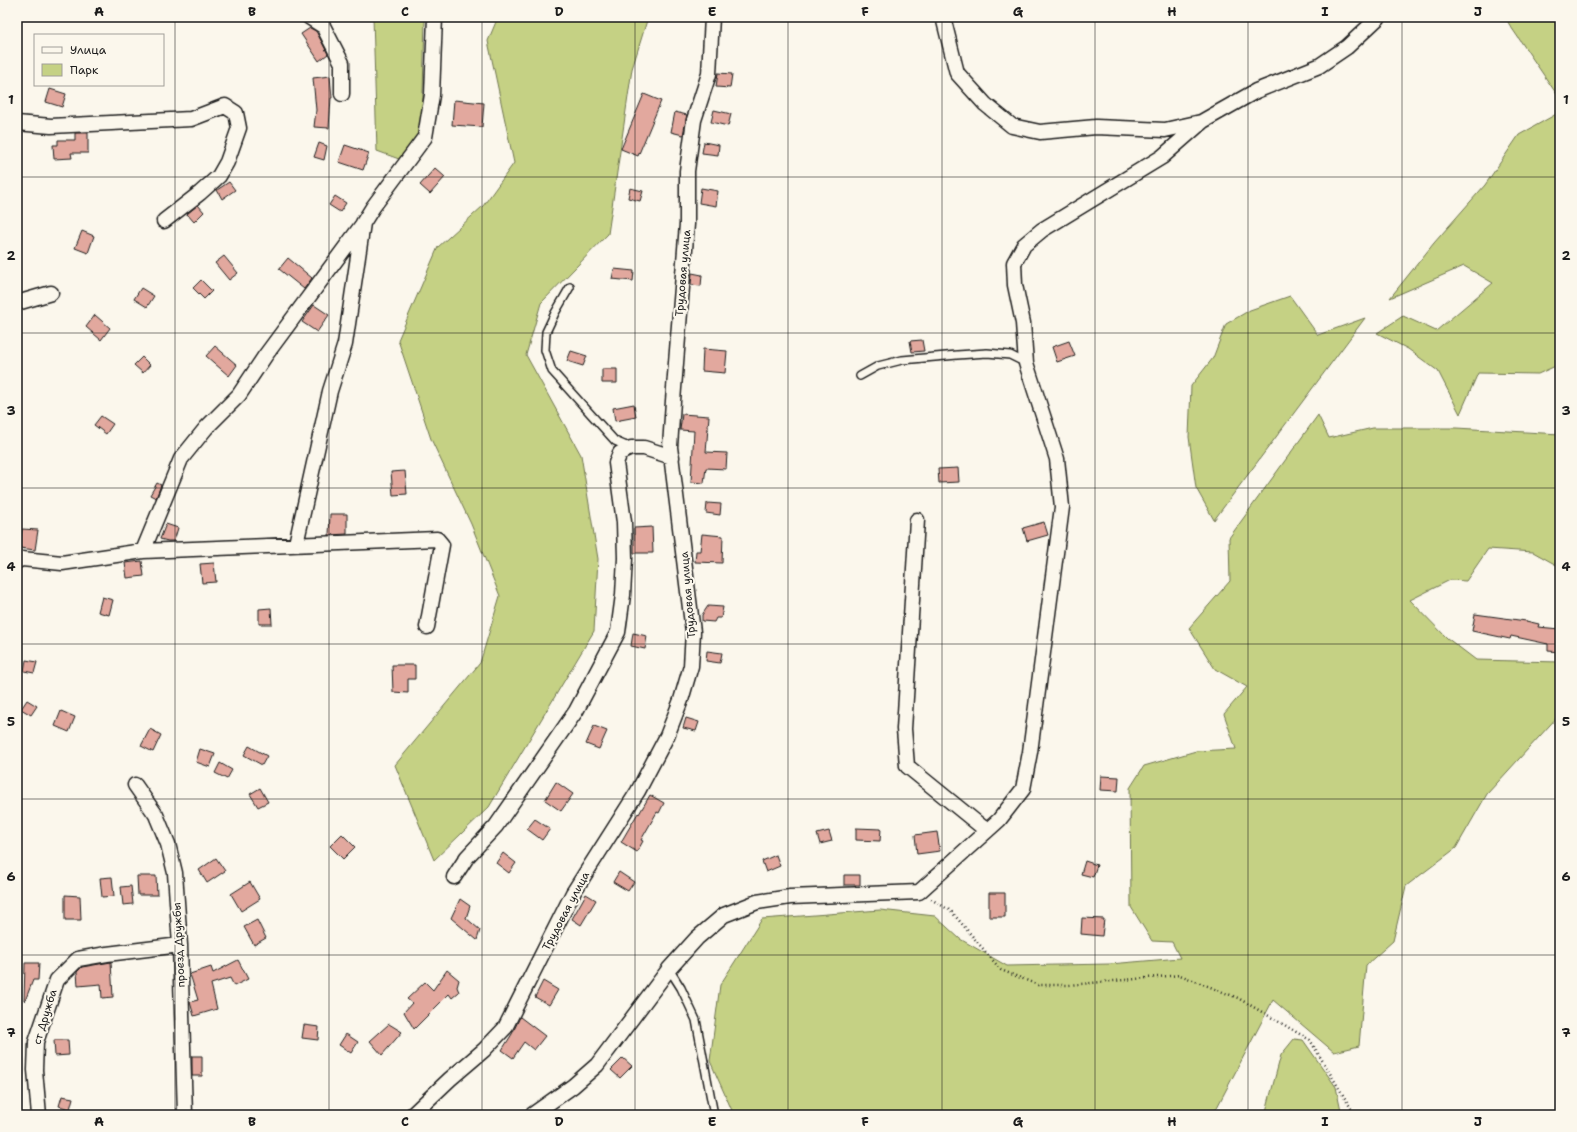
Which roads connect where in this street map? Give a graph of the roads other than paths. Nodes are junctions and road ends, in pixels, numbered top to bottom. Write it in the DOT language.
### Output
graph roads {
  1 [pos="309,17"];
  2 [pos="435,17"];
  3 [pos="712,17"];
  4 [pos="943,17"];
  5 [pos="1378,17"];
  6 [pos="342,94"];
  7 [pos="1204,121"];
  8 [pos="17,123"];
  9 [pos="164,221"];
  10 [pos="363,223"];
  11 [pos="570,287"];
  12 [pos="51,293"];
  13 [pos="17,303"];
  14 [pos="1026,362"];
  15 [pos="860,376"];
  16 [pos="631,448"];
  17 [pos="672,457"];
  18 [pos="917,520"];
  19 [pos="296,544"];
  20 [pos="144,551"];
  21 [pos="19,560"];
  22 [pos="426,627"];
  23 [pos="135,785"];
  24 [pos="987,831"];
  25 [pos="454,877"];
  26 [pos="180,945"];
  27 [pos="669,969"];
  28 [pos="39,1115"];
  29 [pos="185,1115"];
  30 [pos="412,1115"];
  31 [pos="532,1115"];
  32 [pos="714,1115"];
  1 -- 6 [label="street"];
  2 -- 10 [label="street"];
  3 -- 17 [label="street, Трудовая улица"];
  4 -- 7 [label="street"];
  5 -- 7 [label="street"];
  7 -- 14 [label="street"];
  8 -- 9 [label="street"];
  10 -- 19 [label="street"];
  10 -- 20 [label="street"];
  11 -- 16 [label="lane"];
  12 -- 13 [label="street"];
  14 -- 15 [label="lane"];
  14 -- 24 [label="street"];
  16 -- 17 [label="street"];
  16 -- 25 [label="street"];
  17 -- 30 [label="street, Трудовая улица"];
  18 -- 24 [label="street"];
  19 -- 20 [label="street"];
  19 -- 22 [label="street"];
  20 -- 21 [label="street"];
  23 -- 26 [label="street, проезд Дружбы"];
  24 -- 27 [label="street"];
  26 -- 28 [label="street, ст Дружба"];
  26 -- 29 [label="street, проезд Дружбы"];
  27 -- 31 [label="street"];
  27 -- 32 [label="lane"];
}
